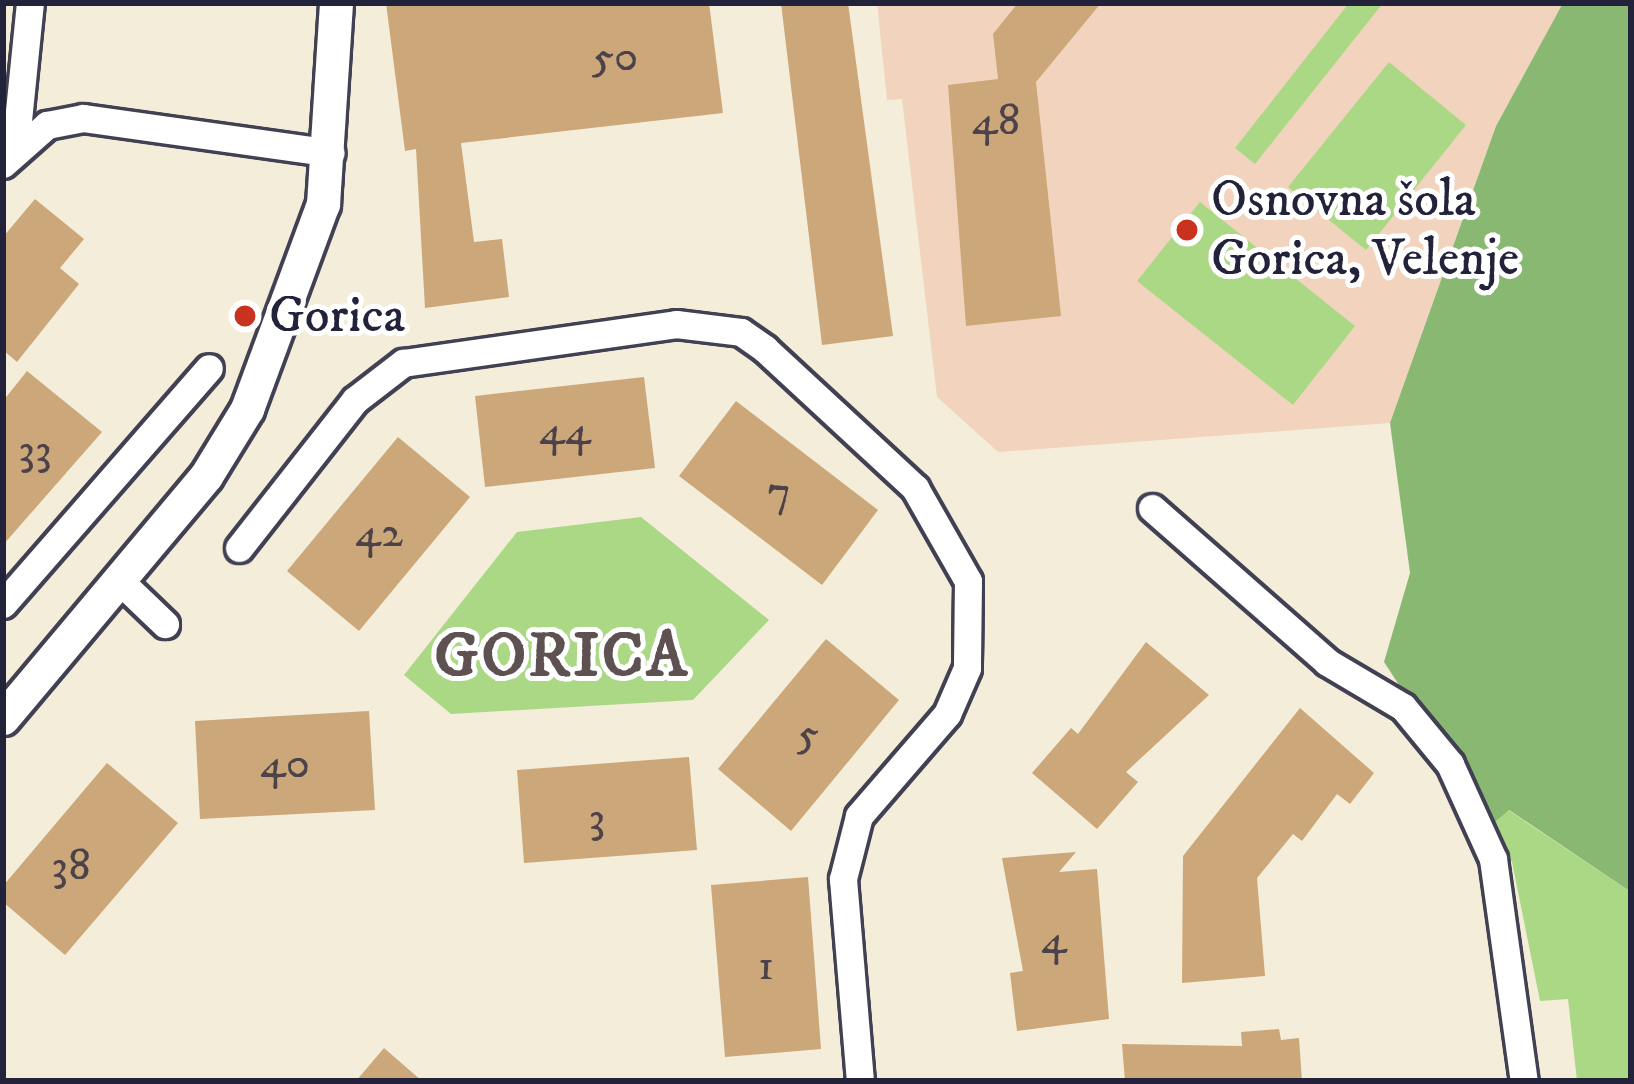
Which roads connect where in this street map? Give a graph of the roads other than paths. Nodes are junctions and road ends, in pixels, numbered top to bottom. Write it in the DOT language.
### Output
graph roads {
  1 [pos="30,3"];
  2 [pos="336,3"];
  3 [pos="331,152"];
  4 [pos="9,157"];
  5 [pos="209,368"];
  6 [pos="1152,508"];
  7 [pos="239,548"];
  8 [pos="121,582"];
  9 [pos="3,604"];
  10 [pos="165,624"];
  11 [pos="3,718"];
  12 [pos="858,1076"];
  13 [pos="1524,1081"];
  1 -- 4 [label="street"];
  2 -- 3 [label="street"];
  3 -- 4 [label="street"];
  3 -- 8 [label="street"];
  5 -- 9 [label="street"];
  6 -- 13 [label="street"];
  7 -- 12 [label="street"];
  8 -- 10 [label="street"];
  8 -- 11 [label="street"];
}
